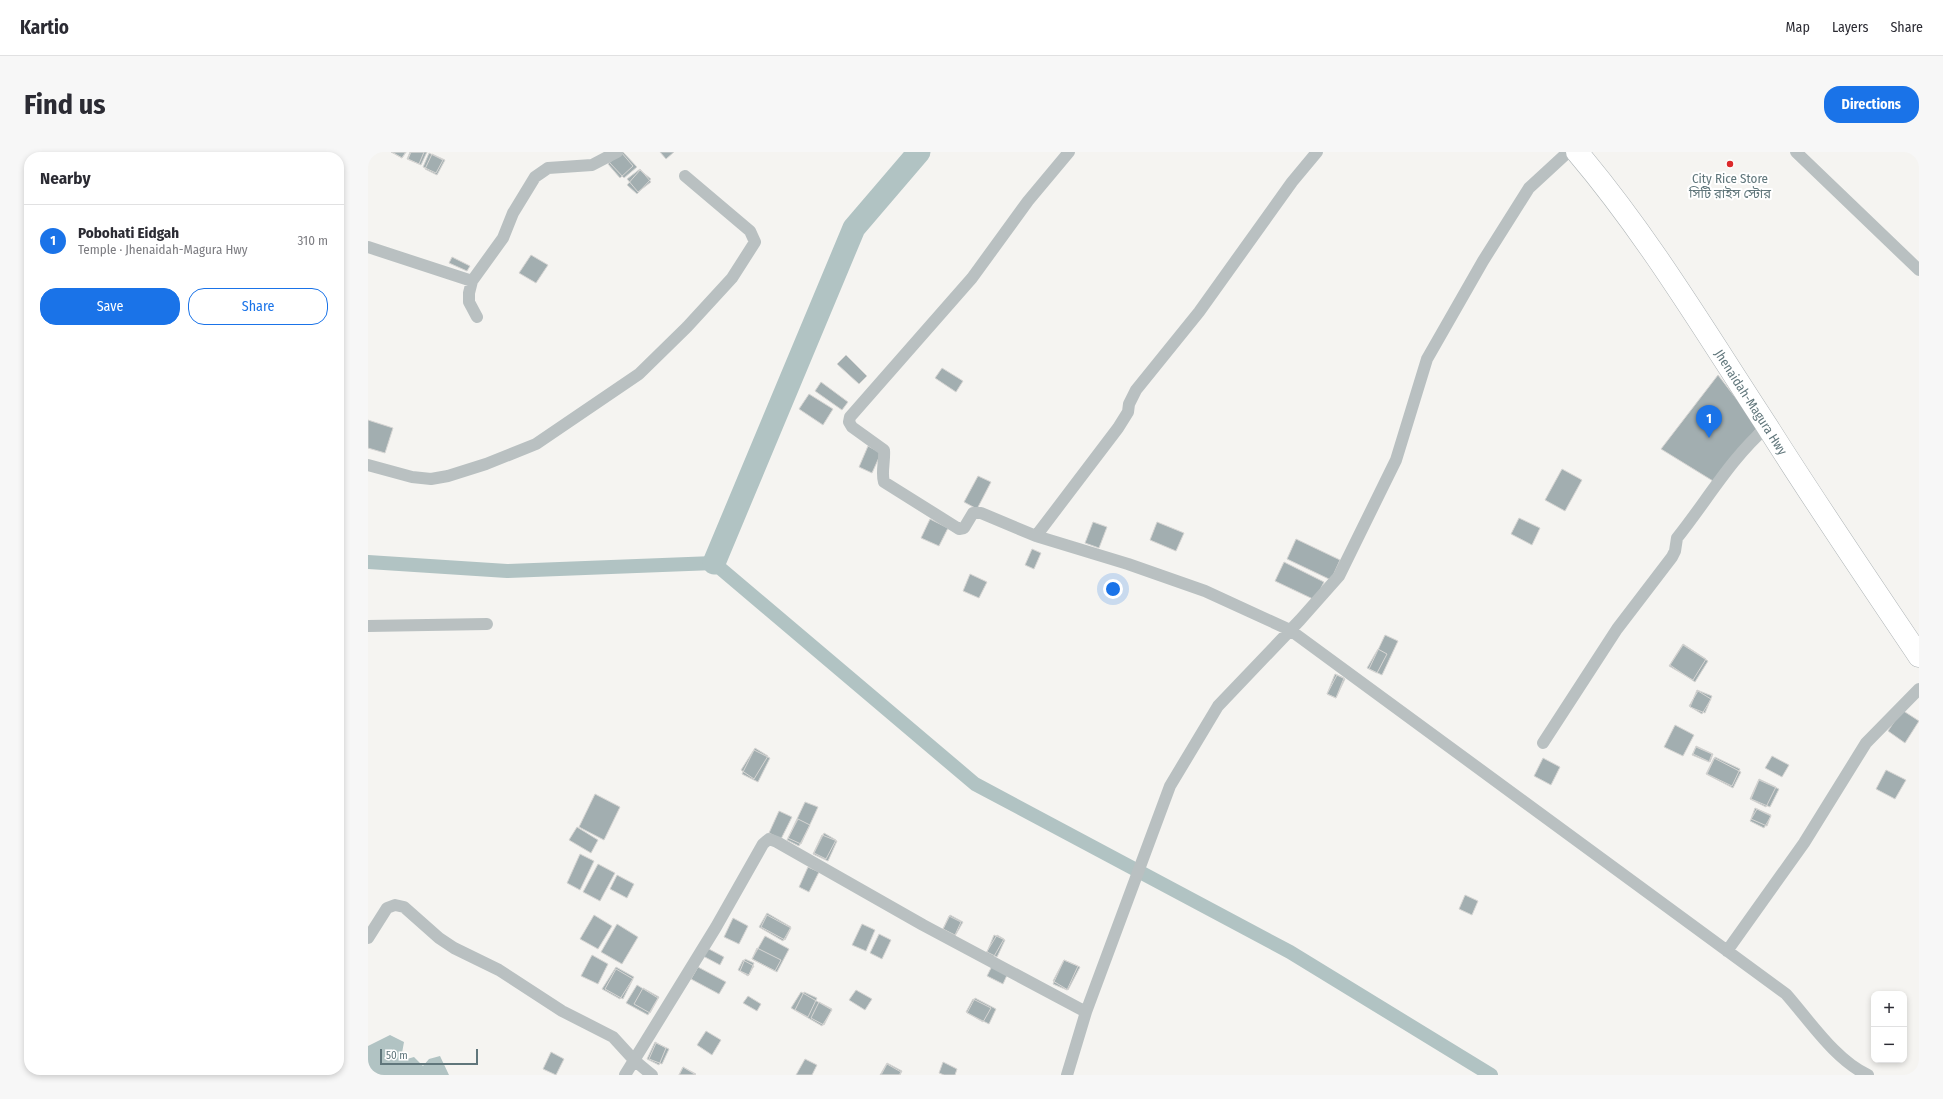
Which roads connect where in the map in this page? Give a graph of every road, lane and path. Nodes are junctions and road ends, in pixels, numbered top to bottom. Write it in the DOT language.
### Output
graph roads {
  1 [pos="617,152"];
  2 [pos="1069,152"];
  3 [pos="1317,152"];
  4 [pos="1796,152"];
  5 [pos="1580,154"];
  6 [pos="685,176"];
  7 [pos="368,247"];
  8 [pos="1919,270"];
  9 [pos="472,281"];
  10 [pos="477,317"];
  11 [pos="1767,427"];
  12 [pos="368,465"];
  13 [pos="1036,536"];
  14 [pos="487,624"];
  15 [pos="368,626"];
  16 [pos="1290,630"];
  17 [pos="1919,656"];
  18 [pos="1919,689"];
  19 [pos="1543,742"];
  20 [pos="368,938"];
  21 [pos="1727,951"];
  22 [pos="1086,1012"];
  23 [pos="634,1060"];
  24 [pos="624,1075"];
  25 [pos="652,1075"];
  26 [pos="1067,1075"];
  27 [pos="1868,1075"];
  1 -- 9 [label="street"];
  2 -- 13 [label="street"];
  3 -- 13 [label="street"];
  4 -- 8 [label="street"];
  5 -- 11 [label="highway, Jhenaidah-Magura Hwy"];
  5 -- 16 [label="street"];
  6 -- 12 [label="street"];
  7 -- 9 [label="street"];
  9 -- 10 [label="street"];
  11 -- 17 [label="highway, Jhenaidah-Magura Hwy"];
  11 -- 19 [label="street"];
  13 -- 16 [label="street"];
  14 -- 15 [label="street"];
  16 -- 21 [label="street"];
  16 -- 22 [label="street"];
  18 -- 21 [label="street"];
  20 -- 23 [label="street"];
  21 -- 27 [label="street"];
  22 -- 23 [label="street"];
  22 -- 26 [label="street"];
  23 -- 24 [label="street"];
  23 -- 25 [label="street"];
}
